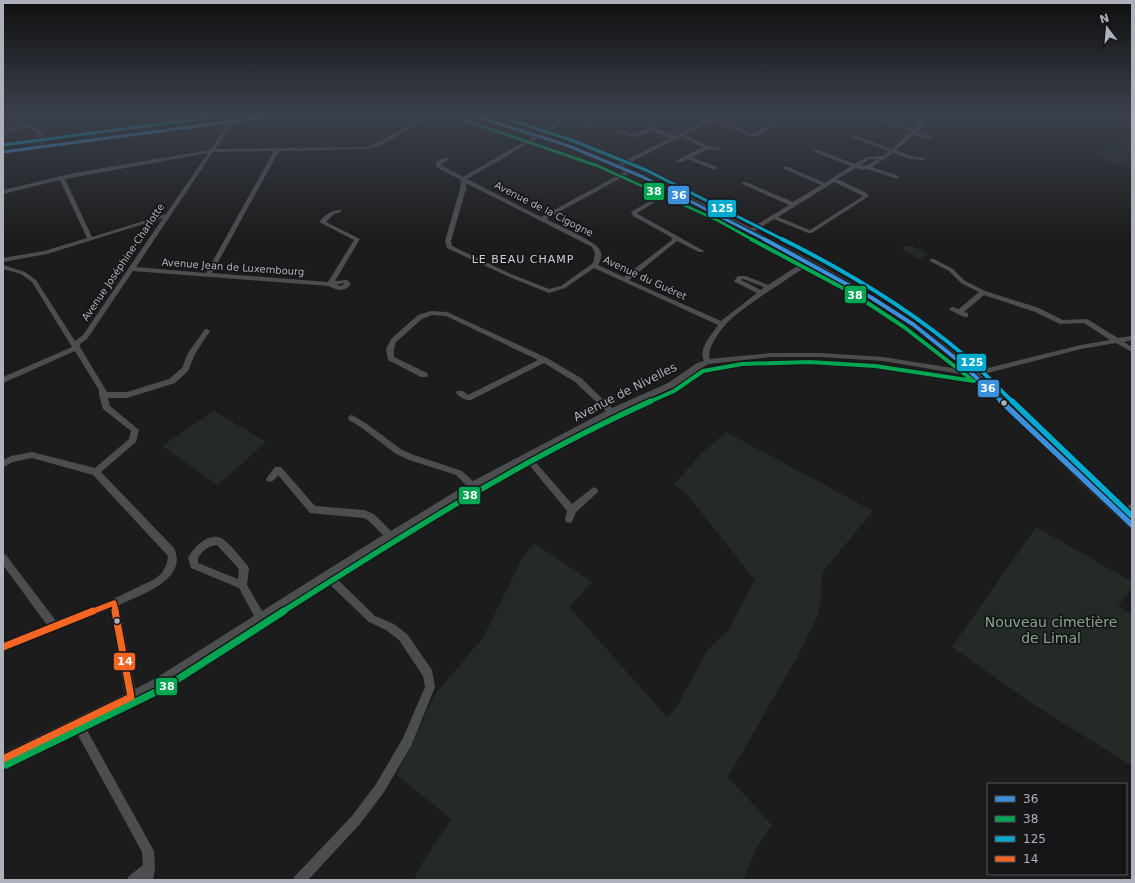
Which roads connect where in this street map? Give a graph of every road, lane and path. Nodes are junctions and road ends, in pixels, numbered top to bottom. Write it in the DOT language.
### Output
graph roads {
  1 [pos="193,154"];
  2 [pos="209,154"];
  3 [pos="275,154"];
  4 [pos="505,154"];
  5 [pos="586,154"];
  6 [pos="648,154"];
  7 [pos="693,154"];
  8 [pos="824,154"];
  9 [pos="887,154"];
  10 [pos="904,154"];
  11 [pos="688,157"];
  12 [pos="883,157"];
  13 [pos="446,159"];
  14 [pos="923,159"];
  15 [pos="679,160"];
  16 [pos="855,166"];
  17 [pos="624,168"];
  18 [pos="714,168"];
  19 [pos="786,168"];
  20 [pos="868,168"];
  21 [pos="897,177"];
  22 [pos="62,178"];
  23 [pos="464,178"];
  24 [pos="834,180"];
  25 [pos="744,183"];
  26 [pos="825,185"];
  27 [pos="479,186"];
  28 [pos="463,188"];
  29 [pos="671,191"];
  30 [pos="3,192"];
  31 [pos="794,205"];
  32 [pos="339,211"];
  33 [pos="168,215"];
  34 [pos="774,217"];
  35 [pos="543,218"];
  36 [pos="751,231"];
  37 [pos="675,238"];
  38 [pos="90,239"];
  39 [pos="701,252"];
  40 [pos="3,260"];
  41 [pos="932,260"];
  42 [pos="810,261"];
  43 [pos="594,266"];
  44 [pos="3,267"];
  45 [pos="132,269"];
  46 [pos="208,274"];
  47 [pos="625,280"];
  48 [pos="769,287"];
  49 [pos="983,292"];
  50 [pos="763,293"];
  51 [pos="952,309"];
  52 [pos="722,324"];
  53 [pos="207,331"];
  54 [pos="1132,338"];
  55 [pos="1118,342"];
  56 [pos="76,348"];
  57 [pos="1132,350"];
  58 [pos="544,360"];
  59 [pos="708,362"];
  60 [pos="975,374"];
  61 [pos="424,375"];
  62 [pos="3,380"];
  63 [pos="460,393"];
  64 [pos="103,395"];
  65 [pos="611,412"];
  66 [pos="352,418"];
  67 [pos="527,457"];
  68 [pos="3,464"];
  69 [pos="96,472"];
  70 [pos="270,479"];
  71 [pos="472,486"];
  72 [pos="594,492"];
  73 [pos="1132,508"];
  74 [pos="572,510"];
  75 [pos="1123,517"];
  76 [pos="569,519"];
  77 [pos="1132,525"];
  78 [pos="390,536"];
  79 [pos="3,558"];
  80 [pos="327,576"];
  81 [pos="242,585"];
  82 [pos="114,603"];
  83 [pos="260,618"];
  84 [pos="54,626"];
  85 [pos="3,646"];
  86 [pos="131,697"];
  87 [pos="81,721"];
  88 [pos="3,758"];
  89 [pos="148,874"];
  90 [pos="134,880"];
  91 [pos="299,880"];
  1 -- 22 [label="street"];
  2 -- 33 [label="street, Avenue Joséphine-Charlotte"];
  3 -- 46 [label="street"];
  4 -- 23 [label="street"];
  5 -- 17 [label="street"];
  6 -- 17 [label="street"];
  7 -- 11 [label="street"];
  8 -- 16 [label="street"];
  9 -- 12 [label="street"];
  10 -- 14 [label="street"];
  11 -- 15 [label="street"];
  11 -- 18 [label="street"];
  12 -- 16 [label="street"];
  12 -- 20 [label="street"];
  13 -- 23 [label="street, Avenue de la Cigogne"];
  16 -- 20 [label="street"];
  16 -- 24 [label="street"];
  17 -- 29 [label="street"];
  17 -- 35 [label="street"];
  19 -- 26 [label="street"];
  20 -- 21 [label="street"];
  22 -- 30 [label="street"];
  22 -- 38 [label="street"];
  23 -- 27 [label="street, Avenue de la Cigogne"];
  23 -- 28 [label="street, Avenue du Guéret"];
  24 -- 26 [label="street"];
  24 -- 34 [label="street"];
  25 -- 31 [label="street"];
  26 -- 31 [label="street"];
  27 -- 28 [label="street"];
  27 -- 35 [label="street, Avenue de la Cigogne"];
  28 -- 43 [label="street, Avenue du Guéret"];
  29 -- 36 [label="street"];
  29 -- 37 [label="street"];
  31 -- 34 [label="street"];
  32 -- 46 [label="street, Avenue Jean de Luxembourg"];
  33 -- 38 [label="street"];
  33 -- 45 [label="street, Avenue Joséphine-Charlotte"];
  34 -- 36 [label="street"];
  35 -- 43 [label="street, Avenue de la Cigogne"];
  36 -- 42 [label="street"];
  37 -- 39 [label="street"];
  37 -- 47 [label="street"];
  38 -- 40 [label="street"];
  41 -- 49 [label="street"];
  42 -- 48 [label="street"];
  42 -- 60 [label="street"];
  43 -- 47 [label="street, Avenue du Guéret"];
  44 -- 56 [label="street"];
  45 -- 46 [label="street, Avenue Jean de Luxembourg"];
  45 -- 56 [label="street, Avenue Joséphine-Charlotte"];
  47 -- 52 [label="street, Avenue du Guéret"];
  48 -- 50 [label="street"];
  48 -- 50 [label="street"];
  49 -- 51 [label="street"];
  49 -- 55 [label="street"];
  50 -- 52 [label="street"];
  52 -- 59 [label="street"];
  53 -- 64 [label="street"];
  54 -- 55 [label="street, Avenue de Nivelles"];
  55 -- 57 [label="street"];
  55 -- 60 [label="street, Avenue de Nivelles"];
  56 -- 62 [label="street, Avenue Joséphine-Charlotte"];
  56 -- 64 [label="street"];
  58 -- 61 [label="street"];
  58 -- 63 [label="street"];
  58 -- 65 [label="street"];
  59 -- 60 [label="street, Avenue de Nivelles"];
  59 -- 65 [label="street, Avenue de Nivelles"];
  60 -- 75 [label="street"];
  64 -- 69 [label="street"];
  65 -- 67 [label="street, Avenue de Nivelles"];
  66 -- 71 [label="street"];
  67 -- 71 [label="street, Avenue de Nivelles"];
  67 -- 74 [label="street"];
  68 -- 69 [label="street"];
  69 -- 82 [label="street"];
  70 -- 78 [label="street"];
  71 -- 78 [label="street, Avenue de Nivelles"];
  72 -- 74 [label="street"];
  73 -- 75 [label="street"];
  74 -- 76 [label="street"];
  75 -- 77 [label="street"];
  78 -- 80 [label="street, Avenue de Nivelles"];
  79 -- 84 [label="street"];
  80 -- 83 [label="street, Avenue de Nivelles"];
  80 -- 91 [label="street"];
  81 -- 81 [label="street"];
  81 -- 83 [label="street"];
  82 -- 84 [label="street"];
  82 -- 86 [label="street"];
  83 -- 86 [label="street, Avenue de Nivelles"];
  84 -- 85 [label="street"];
  86 -- 87 [label="street, Avenue de Nivelles"];
  87 -- 88 [label="street, Avenue de Nivelles"];
  87 -- 89 [label="street"];
  89 -- 90 [label="street"];
}
